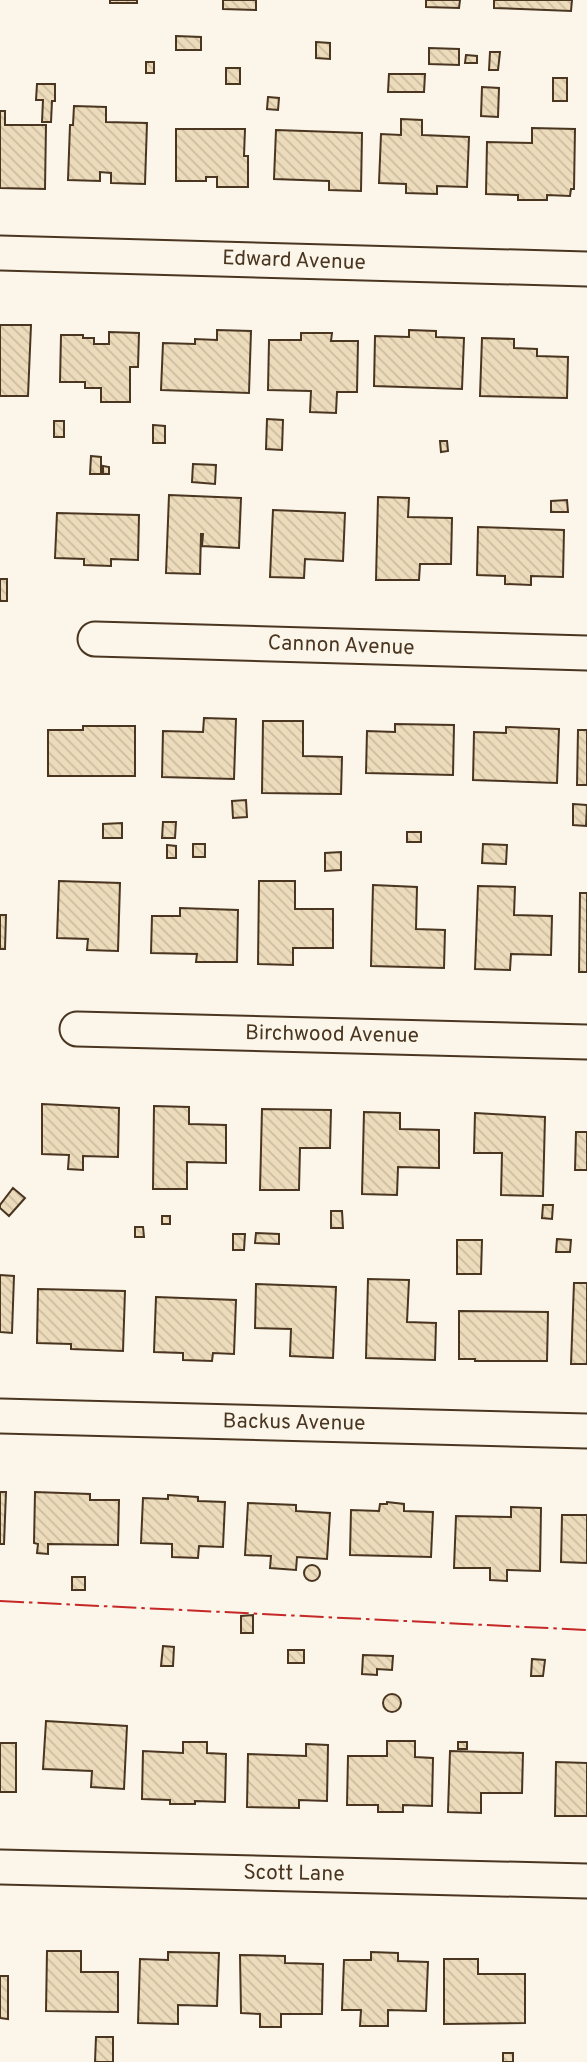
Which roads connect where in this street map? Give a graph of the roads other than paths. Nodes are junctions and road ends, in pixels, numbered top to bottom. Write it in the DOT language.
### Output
graph roads {
  1 [pos="0,253"];
  2 [pos="587,269"];
  3 [pos="95,639"];
  4 [pos="587,653"];
  5 [pos="78,1029"];
  6 [pos="587,1042"];
  7 [pos="0,1416"];
  8 [pos="587,1431"];
  9 [pos="0,1867"];
  10 [pos="587,1881"];
  1 -- 2 [label="street, Edward Avenue"];
  3 -- 4 [label="street, Cannon Avenue"];
  5 -- 6 [label="street, Birchwood Avenue"];
  7 -- 8 [label="street, Backus Avenue"];
  9 -- 10 [label="street, Scott Lane"];
}
